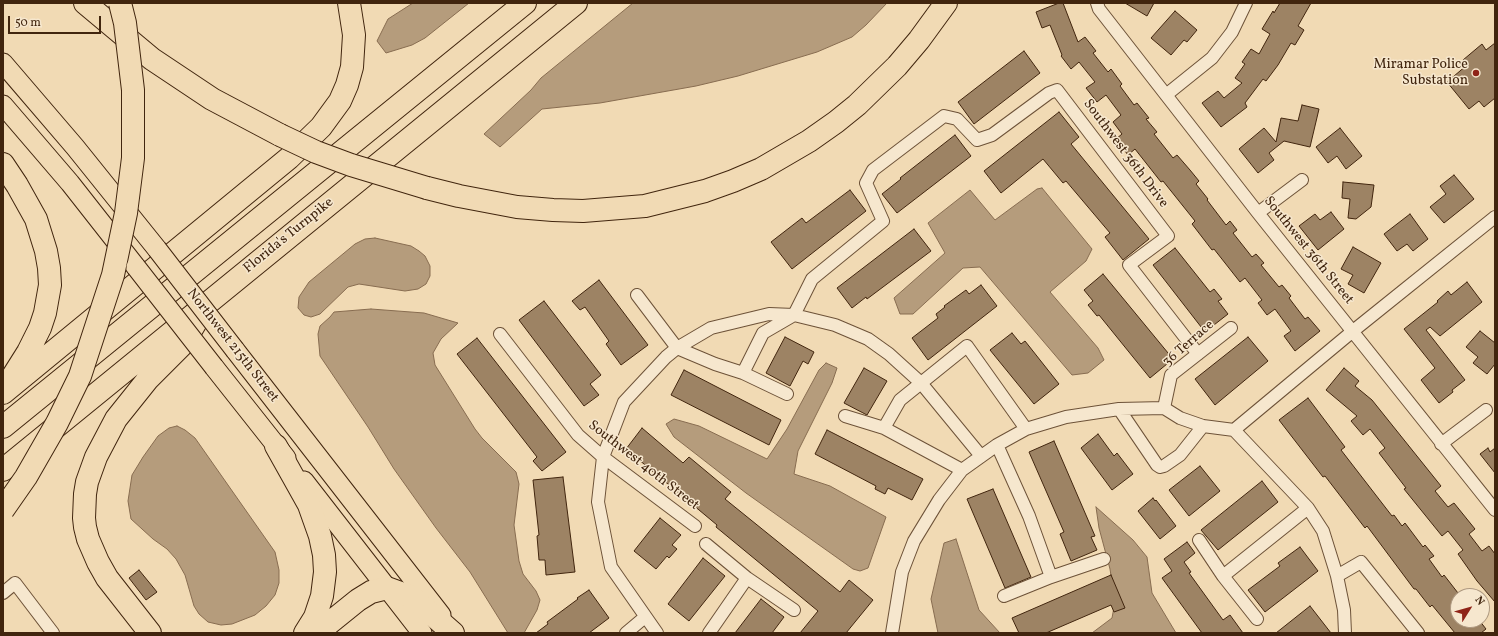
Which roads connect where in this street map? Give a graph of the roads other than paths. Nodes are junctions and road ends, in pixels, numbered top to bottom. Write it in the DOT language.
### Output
graph roads {
  1 [pos="85,3"];
  2 [pos="120,3"];
  3 [pos="349,3"];
  4 [pos="525,3"];
  5 [pos="576,3"];
  6 [pos="946,3"];
  7 [pos="1246,3"];
  8 [pos="1098,6"];
  9 [pos="3,63"];
  10 [pos="1166,95"];
  11 [pos="3,105"];
  12 [pos="3,164"];
  13 [pos="1302,180"];
  14 [pos="1258,213"];
  15 [pos="1495,217"];
  16 [pos="637,295"];
  17 [pos="205,305"];
  18 [pos="794,314"];
  19 [pos="1231,328"];
  20 [pos="1353,331"];
  21 [pos="500,334"];
  22 [pos="677,348"];
  23 [pos="1198,354"];
  24 [pos="743,373"];
  25 [pos="921,383"];
  26 [pos="3,392"];
  27 [pos="787,394"];
  28 [pos="1164,408"];
  29 [pos="1119,409"];
  30 [pos="1486,410"];
  31 [pos="845,416"];
  32 [pos="1203,426"];
  33 [pos="3,428"];
  34 [pos="884,428"];
  35 [pos="1026,429"];
  36 [pos="1234,430"];
  37 [pos="1441,444"];
  38 [pos="998,445"];
  39 [pos="276,446"];
  40 [pos="981,456"];
  41 [pos="603,457"];
  42 [pos="3,470"];
  43 [pos="962,470"];
  44 [pos="1308,508"];
  45 [pos="3,510"];
  46 [pos="1495,510"];
  47 [pos="695,526"];
  48 [pos="1199,540"];
  49 [pos="706,544"];
  50 [pos="1104,559"];
  51 [pos="1223,576"];
  52 [pos="1337,576"];
  53 [pos="1051,577"];
  54 [pos="748,578"];
  55 [pos="387,588"];
  56 [pos="3,592"];
  57 [pos="1004,596"];
  58 [pos="794,610"];
  59 [pos="645,617"];
  60 [pos="1257,619"];
  61 [pos="53,633"];
  62 [pos="150,633"];
  63 [pos="305,633"];
  64 [pos="317,633"];
  65 [pos="422,633"];
  66 [pos="454,633"];
  67 [pos="626,633"];
  68 [pos="656,633"];
  69 [pos="709,633"];
  70 [pos="892,633"];
  71 [pos="1345,633"];
  72 [pos="1418,633"];
  1 -- 6 [label="highway, bridge"];
  2 -- 45 [label="highway, bridge"];
  3 -- 26 [label="highway"];
  4 -- 33 [label="highway"];
  5 -- 17 [label="highway, Florida's Turnpike"];
  7 -- 10 [label="street"];
  8 -- 10 [label="street, Southwest 36th Street"];
  9 -- 66 [label="main road, Northwest 215th Street, bridge"];
  10 -- 14 [label="street, Southwest 36th Street"];
  11 -- 39 [label="main road, Northwest 215th Street, bridge"];
  12 -- 26 [label="highway"];
  13 -- 14 [label="street"];
  14 -- 20 [label="street, Southwest 36th Street"];
  15 -- 20 [label="street"];
  16 -- 22 [label="street"];
  17 -- 42 [label="highway, Florida's Turnpike"];
  17 -- 62 [label="highway"];
  18 -- 22 [label="street"];
  18 -- 23 [label="street, Southwest 36th Drive"];
  18 -- 24 [label="street"];
  18 -- 25 [label="street"];
  19 -- 23 [label="street, 36 Terrace"];
  20 -- 36 [label="street"];
  20 -- 37 [label="street, Southwest 36th Street"];
  21 -- 41 [label="street, Southwest 40th Street"];
  22 -- 24 [label="street"];
  22 -- 41 [label="street"];
  23 -- 28 [label="street, 36 Terrace"];
  24 -- 27 [label="street"];
  25 -- 34 [label="street"];
  25 -- 35 [label="street"];
  25 -- 40 [label="street"];
  28 -- 29 [label="street"];
  28 -- 32 [label="street"];
  29 -- 32 [label="street"];
  29 -- 35 [label="street"];
  30 -- 37 [label="street"];
  31 -- 34 [label="street"];
  32 -- 36 [label="street"];
  34 -- 43 [label="street"];
  35 -- 38 [label="street"];
  36 -- 44 [label="street"];
  37 -- 46 [label="street, Southwest 36th Street"];
  38 -- 40 [label="street"];
  38 -- 53 [label="street"];
  39 -- 55 [label="main road, Northwest 215th Street"];
  39 -- 63 [label="highway"];
  40 -- 43 [label="street"];
  41 -- 47 [label="street, Southwest 40th Street"];
  41 -- 59 [label="street"];
  43 -- 70 [label="street"];
  44 -- 51 [label="street"];
  44 -- 52 [label="street"];
  48 -- 51 [label="street"];
  49 -- 54 [label="street"];
  50 -- 53 [label="street"];
  51 -- 60 [label="street"];
  52 -- 71 [label="street"];
  52 -- 72 [label="street"];
  53 -- 57 [label="street"];
  54 -- 58 [label="street"];
  54 -- 69 [label="street"];
  55 -- 64 [label="highway"];
  55 -- 65 [label="main road, Northwest 215th Street"];
  55 -- 66 [label="highway"];
  56 -- 61 [label="street"];
  59 -- 67 [label="street"];
  59 -- 68 [label="street"];
}
